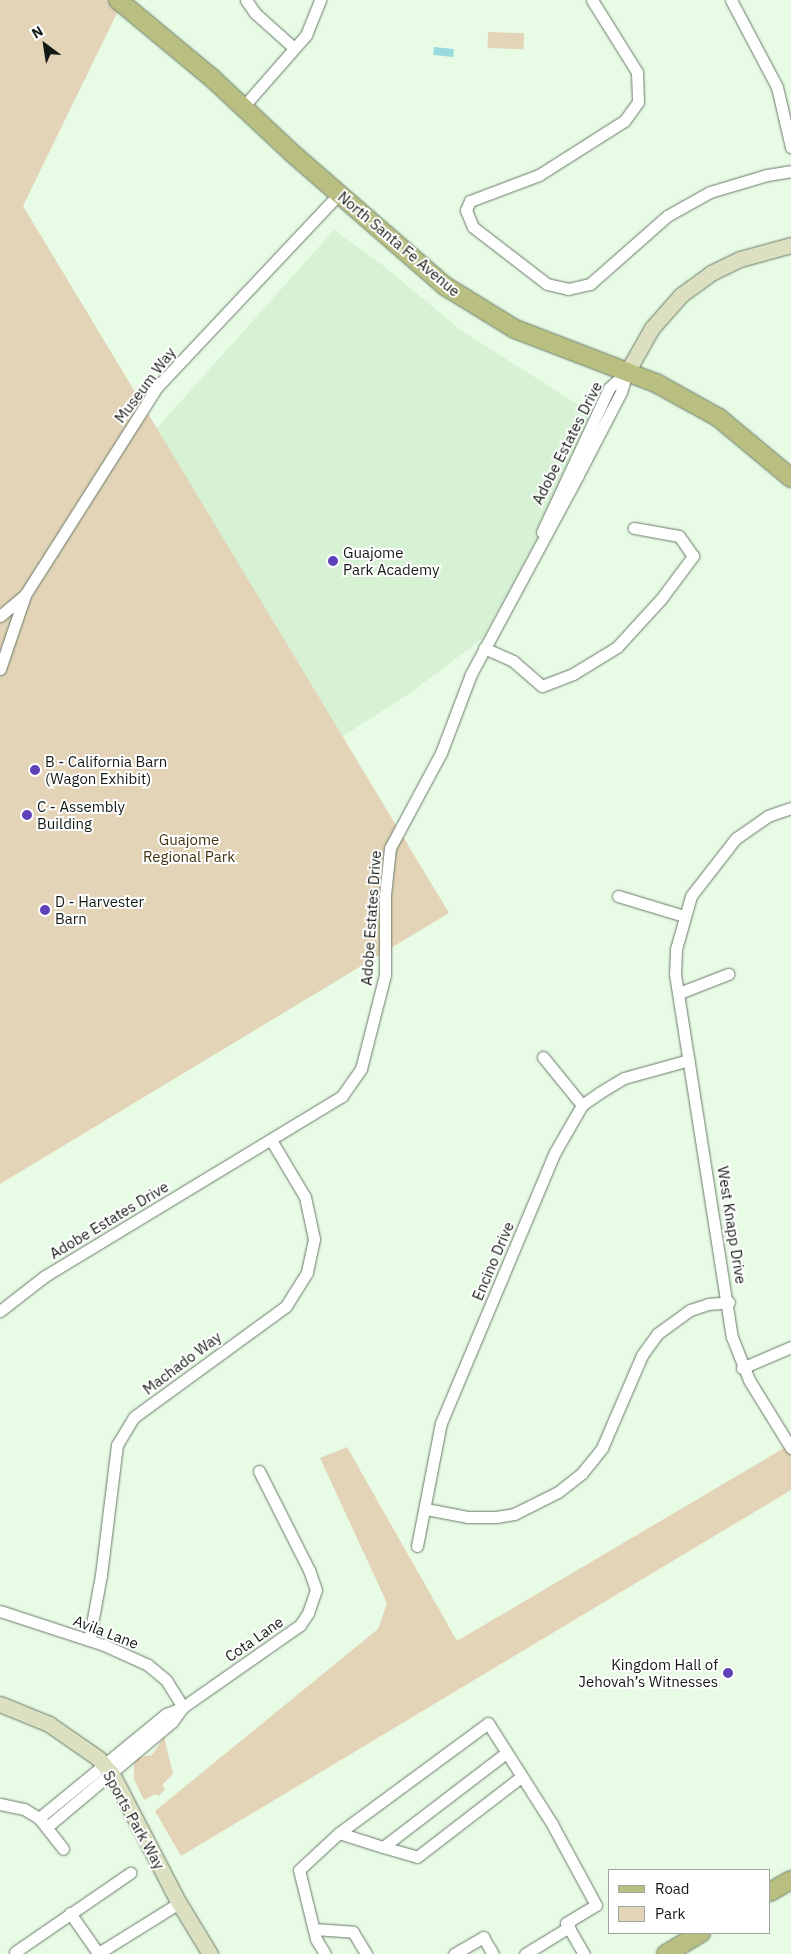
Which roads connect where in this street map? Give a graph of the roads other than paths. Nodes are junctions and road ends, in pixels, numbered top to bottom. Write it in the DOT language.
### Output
graph roads {
  1 [pos="118,0"];
  2 [pos="246,0"];
  3 [pos="320,0"];
  4 [pos="592,0"];
  5 [pos="731,0"];
  6 [pos="294,48"];
  7 [pos="243,107"];
  8 [pos="791,147"];
  9 [pos="791,171"];
  10 [pos="339,194"];
  11 [pos="791,245"];
  12 [pos="627,372"];
  13 [pos="791,478"];
  14 [pos="634,528"];
  15 [pos="25,596"];
  16 [pos="0,616"];
  17 [pos="484,648"];
  18 [pos="0,669"];
  19 [pos="791,808"];
  20 [pos="618,896"];
  21 [pos="684,916"];
  22 [pos="728,974"];
  23 [pos="679,993"];
  24 [pos="543,1057"];
  25 [pos="689,1060"];
  26 [pos="582,1105"];
  27 [pos="271,1140"];
  28 [pos="729,1302"];
  29 [pos="0,1311"];
  30 [pos="791,1347"];
  31 [pos="742,1368"];
  32 [pos="791,1448"];
  33 [pos="259,1471"];
  34 [pos="426,1509"];
  35 [pos="417,1546"];
  36 [pos="0,1611"];
  37 [pos="89,1640"];
  38 [pos="0,1704"];
  39 [pos="183,1706"];
  40 [pos="506,1753"];
  41 [pos="107,1769"];
  42 [pos="521,1777"];
  43 [pos="0,1804"];
  44 [pos="44,1822"];
  45 [pos="338,1833"];
  46 [pos="383,1847"];
  47 [pos="63,1849"];
  48 [pos="130,1873"];
  49 [pos="791,1880"];
  50 [pos="771,1891"];
  51 [pos="179,1903"];
  52 [pos="70,1914"];
  53 [pos="569,1927"];
  54 [pos="314,1929"];
  55 [pos="699,1934"];
  56 [pos="15,1952"];
  57 [pos="97,1953"];
  58 [pos="210,1954"];
  59 [pos="325,1954"];
  60 [pos="366,1954"];
  61 [pos="454,1954"];
  62 [pos="493,1954"];
  63 [pos="524,1954"];
  64 [pos="584,1954"];
  65 [pos="666,1954"];
  1 -- 7 [label="main road, North Santa Fe Avenue"];
  2 -- 6 [label="street"];
  3 -- 6 [label="street"];
  4 -- 9 [label="street"];
  5 -- 8 [label="street"];
  6 -- 7 [label="street"];
  7 -- 10 [label="main road, North Santa Fe Avenue"];
  10 -- 12 [label="main road, North Santa Fe Avenue"];
  10 -- 15 [label="street, Museum Way"];
  11 -- 12 [label="street"];
  12 -- 13 [label="main road, North Santa Fe Avenue"];
  12 -- 17 [label="street, Adobe Estates Drive"];
  14 -- 17 [label="street"];
  15 -- 16 [label="street, Museum Way"];
  15 -- 18 [label="street, Museum Way"];
  17 -- 27 [label="street, Adobe Estates Drive"];
  19 -- 21 [label="street, West Knapp Drive"];
  20 -- 21 [label="street"];
  21 -- 23 [label="street, West Knapp Drive"];
  22 -- 23 [label="street"];
  23 -- 25 [label="street, West Knapp Drive"];
  24 -- 26 [label="street"];
  25 -- 26 [label="street, Encino Drive"];
  25 -- 28 [label="street, West Knapp Drive"];
  26 -- 34 [label="street, Encino Drive"];
  27 -- 29 [label="street, Adobe Estates Drive"];
  27 -- 37 [label="street, Machado Way"];
  28 -- 31 [label="street, West Knapp Drive"];
  28 -- 34 [label="street"];
  30 -- 31 [label="street"];
  31 -- 32 [label="street, West Knapp Drive"];
  33 -- 39 [label="street, Cota Lane"];
  34 -- 35 [label="street, Encino Drive"];
  36 -- 37 [label="street, Avila Lane"];
  37 -- 39 [label="street, Avila Lane"];
  38 -- 41 [label="street, Sports Park Way"];
  39 -- 41 [label="street, Cota Lane"];
  40 -- 42 [label="street"];
  40 -- 45 [label="street"];
  40 -- 46 [label="street"];
  41 -- 44 [label="street, Cota Lane"];
  41 -- 51 [label="street, Sports Park Way"];
  42 -- 46 [label="street"];
  42 -- 53 [label="street"];
  43 -- 44 [label="street"];
  44 -- 47 [label="street"];
  45 -- 46 [label="street"];
  45 -- 54 [label="street"];
  48 -- 52 [label="street"];
  49 -- 50 [label="main road"];
  51 -- 57 [label="street"];
  51 -- 58 [label="street, Sports Park Way"];
  52 -- 56 [label="street"];
  52 -- 57 [label="street"];
  53 -- 63 [label="street"];
  53 -- 64 [label="street"];
  54 -- 59 [label="street"];
  54 -- 60 [label="street"];
  55 -- 65 [label="main road"];
  61 -- 62 [label="street"];
}
